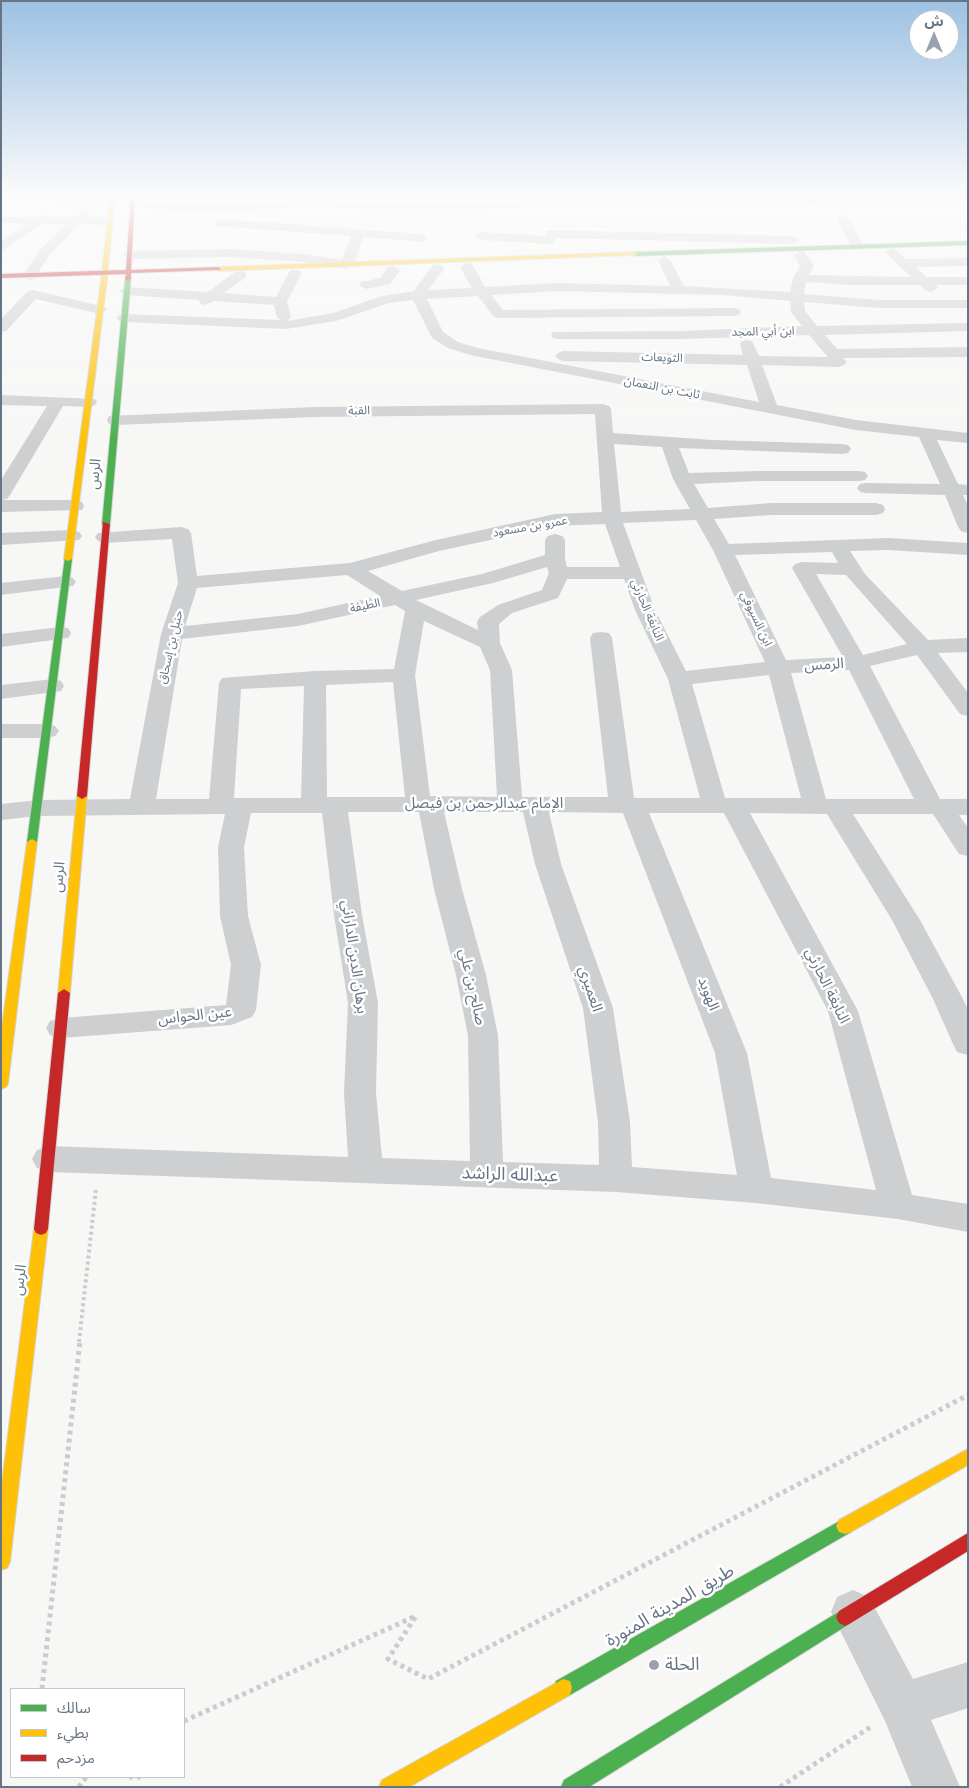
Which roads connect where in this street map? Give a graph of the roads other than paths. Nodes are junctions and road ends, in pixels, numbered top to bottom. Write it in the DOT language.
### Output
graph roads {
  1 [pos="62,276"];
  2 [pos="127,276"];
  3 [pos="180,276"];
  4 [pos="213,276"];
  5 [pos="238,276"];
  6 [pos="295,276"];
  7 [pos="388,276"];
  8 [pos="430,276"];
  9 [pos="473,276"];
  10 [pos="673,276"];
  11 [pos="916,276"];
  12 [pos="105,277"];
  13 [pos="800,278"];
  14 [pos="127,281"];
  15 [pos="968,281"];
  16 [pos="1,282"];
  17 [pos="922,282"];
  18 [pos="366,285"];
  19 [pos="679,290"];
  20 [pos="723,290"];
  21 [pos="481,291"];
  22 [pos="418,295"];
  23 [pos="210,297"];
  24 [pos="796,297"];
  25 [pos="280,300"];
  26 [pos="953,304"];
  27 [pos="968,304"];
  28 [pos="100,310"];
  29 [pos="574,312"];
  30 [pos="734,312"];
  31 [pos="124,318"];
  32 [pos="968,320"];
  33 [pos="177,321"];
  34 [pos="286,325"];
  35 [pos="1,328"];
  36 [pos="968,328"];
  37 [pos="813,330"];
  38 [pos="744,332"];
  39 [pos="558,335"];
  40 [pos="576,335"];
  41 [pos="951,352"];
  42 [pos="968,352"];
  43 [pos="485,354"];
  44 [pos="577,356"];
  45 [pos="836,358"];
  46 [pos="752,361"];
  47 [pos="968,367"];
  48 [pos="58,401"];
  49 [pos="89,402"];
  50 [pos="4,403"];
  51 [pos="603,408"];
  52 [pos="770,409"];
  53 [pos="826,419"];
  54 [pos="115,420"];
  55 [pos="926,433"];
  56 [pos="604,438"];
  57 [pos="968,438"];
  58 [pos="669,442"];
  59 [pos="842,449"];
  60 [pos="682,479"];
  61 [pos="862,482"];
  62 [pos="959,489"];
  63 [pos="1,495"];
  64 [pos="1,506"];
  65 [pos="76,506"];
  66 [pos="876,509"];
  67 [pos="702,514"];
  68 [pos="612,518"];
  69 [pos="555,520"];
  70 [pos="968,527"];
  71 [pos="72,536"];
  72 [pos="105,537"];
  73 [pos="1,539"];
  74 [pos="889,544"];
  75 [pos="836,546"];
  76 [pos="968,549"];
  77 [pos="723,550"];
  78 [pos="557,566"];
  79 [pos="351,569"];
  80 [pos="851,569"];
  81 [pos="631,573"];
  82 [pos="66,582"];
  83 [pos="188,583"];
  84 [pos="1,589"];
  85 [pos="408,604"];
  86 [pos="60,634"];
  87 [pos="172,634"];
  88 [pos="601,638"];
  89 [pos="1,641"];
  90 [pos="489,643"];
  91 [pos="968,645"];
  92 [pos="922,647"];
  93 [pos="857,662"];
  94 [pos="778,667"];
  95 [pos="404,675"];
  96 [pos="315,678"];
  97 [pos="680,679"];
  98 [pos="53,686"];
  99 [pos="1,692"];
  100 [pos="968,709"];
  101 [pos="1,731"];
  102 [pos="47,731"];
  103 [pos="424,804"];
  104 [pos="522,804"];
  105 [pos="324,805"];
  106 [pos="628,805"];
  107 [pos="142,806"];
  108 [pos="231,806"];
  109 [pos="724,806"];
  110 [pos="81,807"];
  111 [pos="826,807"];
  112 [pos="936,807"];
  113 [pos="38,808"];
  114 [pos="968,808"];
  115 [pos="1,812"];
  116 [pos="968,848"];
  117 [pos="61,1028"];
  118 [pos="968,1044"];
  119 [pos="1,1084"];
  120 [pos="49,1159"];
  121 [pos="366,1170"];
  122 [pos="487,1174"];
  123 [pos="616,1179"];
  124 [pos="756,1190"];
  125 [pos="898,1206"];
  126 [pos="968,1218"];
  127 [pos="968,1456"];
  128 [pos="968,1541"];
  129 [pos="1,1562"];
  130 [pos="853,1612"];
  131 [pos="968,1685"];
  132 [pos="902,1706"];
  133 [pos="389,1787"];
  134 [pos="571,1787"];
  135 [pos="936,1787"];
  1 -- 12 [label="street"];
  2 -- 14 [label="street, الرس"];
  3 -- 14 [label="street"];
  4 -- 14 [label="street"];
  5 -- 23 [label="street"];
  6 -- 25 [label="street"];
  7 -- 18 [label="street"];
  8 -- 22 [label="street"];
  9 -- 21 [label="street"];
  10 -- 19 [label="street"];
  11 -- 17 [label="street"];
  12 -- 14 [label="street"];
  12 -- 16 [label="street"];
  12 -- 28 [label="street, الرس"];
  13 -- 17 [label="street"];
  13 -- 24 [label="street"];
  14 -- 23 [label="street"];
  14 -- 31 [label="street, الرس"];
  15 -- 17 [label="street"];
  17 -- 26 [label="street"];
  19 -- 20 [label="street"];
  19 -- 21 [label="street"];
  20 -- 24 [label="street"];
  20 -- 30 [label="street"];
  21 -- 22 [label="street"];
  21 -- 29 [label="street"];
  22 -- 34 [label="street"];
  22 -- 43 [label="street, ثابت بن النعمان"];
  23 -- 25 [label="street"];
  23 -- 33 [label="street"];
  24 -- 26 [label="street"];
  24 -- 37 [label="street"];
  25 -- 34 [label="street"];
  26 -- 27 [label="street"];
  26 -- 32 [label="street"];
  28 -- 35 [label="street"];
  28 -- 49 [label="street, الرس"];
  29 -- 30 [label="street"];
  29 -- 40 [label="street"];
  30 -- 38 [label="street"];
  31 -- 33 [label="street"];
  31 -- 54 [label="street, الرس"];
  33 -- 34 [label="street"];
  36 -- 37 [label="street, ابن أبي المجد"];
  37 -- 38 [label="street, ابن أبي المجد"];
  37 -- 45 [label="street"];
  38 -- 40 [label="street, ابن أبي المجد"];
  38 -- 46 [label="street"];
  39 -- 40 [label="street, ابن أبي المجد"];
  40 -- 44 [label="street"];
  41 -- 42 [label="street, الثويعات"];
  41 -- 45 [label="street, الثويعات"];
  41 -- 47 [label="street"];
  43 -- 44 [label="street, الثويعات"];
  43 -- 52 [label="street, ثابت بن النعمان"];
  44 -- 46 [label="street, الثويعات"];
  45 -- 46 [label="street, الثويعات"];
  46 -- 52 [label="street"];
  48 -- 49 [label="street"];
  48 -- 50 [label="street"];
  48 -- 63 [label="street"];
  49 -- 65 [label="street, الرس"];
  51 -- 54 [label="street, القبة"];
  51 -- 56 [label="street, النابغة الحارثي"];
  52 -- 53 [label="street, ثابت بن النعمان"];
  53 -- 55 [label="street, ثابت بن النعمان"];
  53 -- 59 [label="street"];
  54 -- 72 [label="street, الرس"];
  55 -- 57 [label="street, ثابت بن النعمان"];
  55 -- 62 [label="street"];
  56 -- 58 [label="street"];
  56 -- 68 [label="street, النابغة الحارثي"];
  58 -- 59 [label="street"];
  58 -- 60 [label="street, ابن السيوفي"];
  59 -- 61 [label="street"];
  60 -- 61 [label="street"];
  60 -- 67 [label="street, ابن السيوفي"];
  61 -- 62 [label="street"];
  61 -- 66 [label="street"];
  62 -- 70 [label="street"];
  64 -- 65 [label="street"];
  65 -- 71 [label="street, الرس"];
  66 -- 67 [label="street, عمرو بن مسعود"];
  66 -- 74 [label="street"];
  67 -- 68 [label="street, عمرو بن مسعود"];
  67 -- 77 [label="street, ابن السيوفي"];
  68 -- 69 [label="street, عمرو بن مسعود"];
  68 -- 81 [label="street, النابغة الحارثي"];
  69 -- 78 [label="street, العميري"];
  69 -- 79 [label="street, عمرو بن مسعود"];
  71 -- 73 [label="street"];
  71 -- 82 [label="street, الرس"];
  72 -- 83 [label="street, حنبل بن إسحاق"];
  72 -- 110 [label="street, الرس"];
  74 -- 75 [label="street"];
  74 -- 76 [label="street"];
  75 -- 77 [label="street"];
  75 -- 80 [label="street"];
  77 -- 94 [label="street, ابن السيوفي"];
  78 -- 81 [label="street, الطيفة"];
  78 -- 85 [label="street, الطيفة"];
  78 -- 90 [label="street, العميري"];
  79 -- 83 [label="street, عمرو بن مسعود"];
  79 -- 85 [label="street"];
  80 -- 92 [label="street"];
  80 -- 93 [label="street"];
  81 -- 97 [label="street, النابغة الحارثي"];
  82 -- 84 [label="street"];
  82 -- 86 [label="street, الرس"];
  83 -- 87 [label="street, حنبل بن إسحاق"];
  85 -- 87 [label="street, الطيفة"];
  85 -- 90 [label="street"];
  85 -- 95 [label="street, صالح بن علي"];
  86 -- 89 [label="street"];
  86 -- 98 [label="street, الرس"];
  87 -- 107 [label="street, حنبل بن إسحاق"];
  88 -- 106 [label="street, الهويد"];
  90 -- 104 [label="street, العميري"];
  91 -- 92 [label="street, الرمس"];
  92 -- 93 [label="street, الرمس"];
  92 -- 100 [label="street"];
  93 -- 94 [label="street, الرمس"];
  93 -- 112 [label="street"];
  94 -- 97 [label="street, الرمس"];
  94 -- 111 [label="street, ابن السيوفي"];
  95 -- 96 [label="street, عين الحواس"];
  95 -- 103 [label="street, صالح بن علي"];
  96 -- 105 [label="street, برهان الدين الداراني"];
  96 -- 108 [label="street, عين الحواس"];
  97 -- 109 [label="street, النابغة الحارثي"];
  98 -- 99 [label="street"];
  98 -- 102 [label="street, الرس"];
  101 -- 102 [label="street"];
  102 -- 113 [label="street, الرس"];
  103 -- 104 [label="street, الإمام عبدالرحمن بن فيصل"];
  103 -- 105 [label="street, الإمام عبدالرحمن بن فيصل"];
  103 -- 122 [label="street, صالح بن علي"];
  104 -- 106 [label="street, الإمام عبدالرحمن بن فيصل"];
  104 -- 123 [label="street, العميري"];
  105 -- 108 [label="street, الإمام عبدالرحمن بن فيصل"];
  105 -- 121 [label="street, برهان الدين الداراني"];
  106 -- 109 [label="street, الإمام عبدالرحمن بن فيصل"];
  106 -- 124 [label="street, الهويد"];
  107 -- 108 [label="street, الإمام عبدالرحمن بن فيصل"];
  107 -- 110 [label="street, الإمام عبدالرحمن بن فيصل"];
  108 -- 117 [label="street, عين الحواس"];
  109 -- 111 [label="street, الإمام عبدالرحمن بن فيصل"];
  109 -- 125 [label="street, النابغة الحارثي"];
  110 -- 113 [label="street, الإمام عبدالرحمن بن فيصل"];
  110 -- 117 [label="street, الرس"];
  111 -- 112 [label="street, الإمام عبدالرحمن بن فيصل"];
  111 -- 118 [label="street, ابن السيوفي"];
  112 -- 114 [label="street, الإمام عبدالرحمن بن فيصل"];
  112 -- 116 [label="street"];
  113 -- 115 [label="street, الإمام عبدالرحمن بن فيصل"];
  113 -- 119 [label="street, الرس"];
  117 -- 120 [label="street, الرس"];
  120 -- 121 [label="street, عبدالله الراشد"];
  120 -- 129 [label="street, الرس"];
  121 -- 122 [label="street, عبدالله الراشد"];
  122 -- 123 [label="street, عبدالله الراشد"];
  123 -- 124 [label="street, عبدالله الراشد"];
  124 -- 125 [label="street, عبدالله الراشد"];
  125 -- 126 [label="street, عبدالله الراشد"];
  127 -- 133 [label="street, طريق المدينة المنورة"];
  128 -- 130 [label="street"];
  130 -- 132 [label="street"];
  130 -- 134 [label="street"];
  131 -- 132 [label="street"];
  132 -- 135 [label="street"];
}
